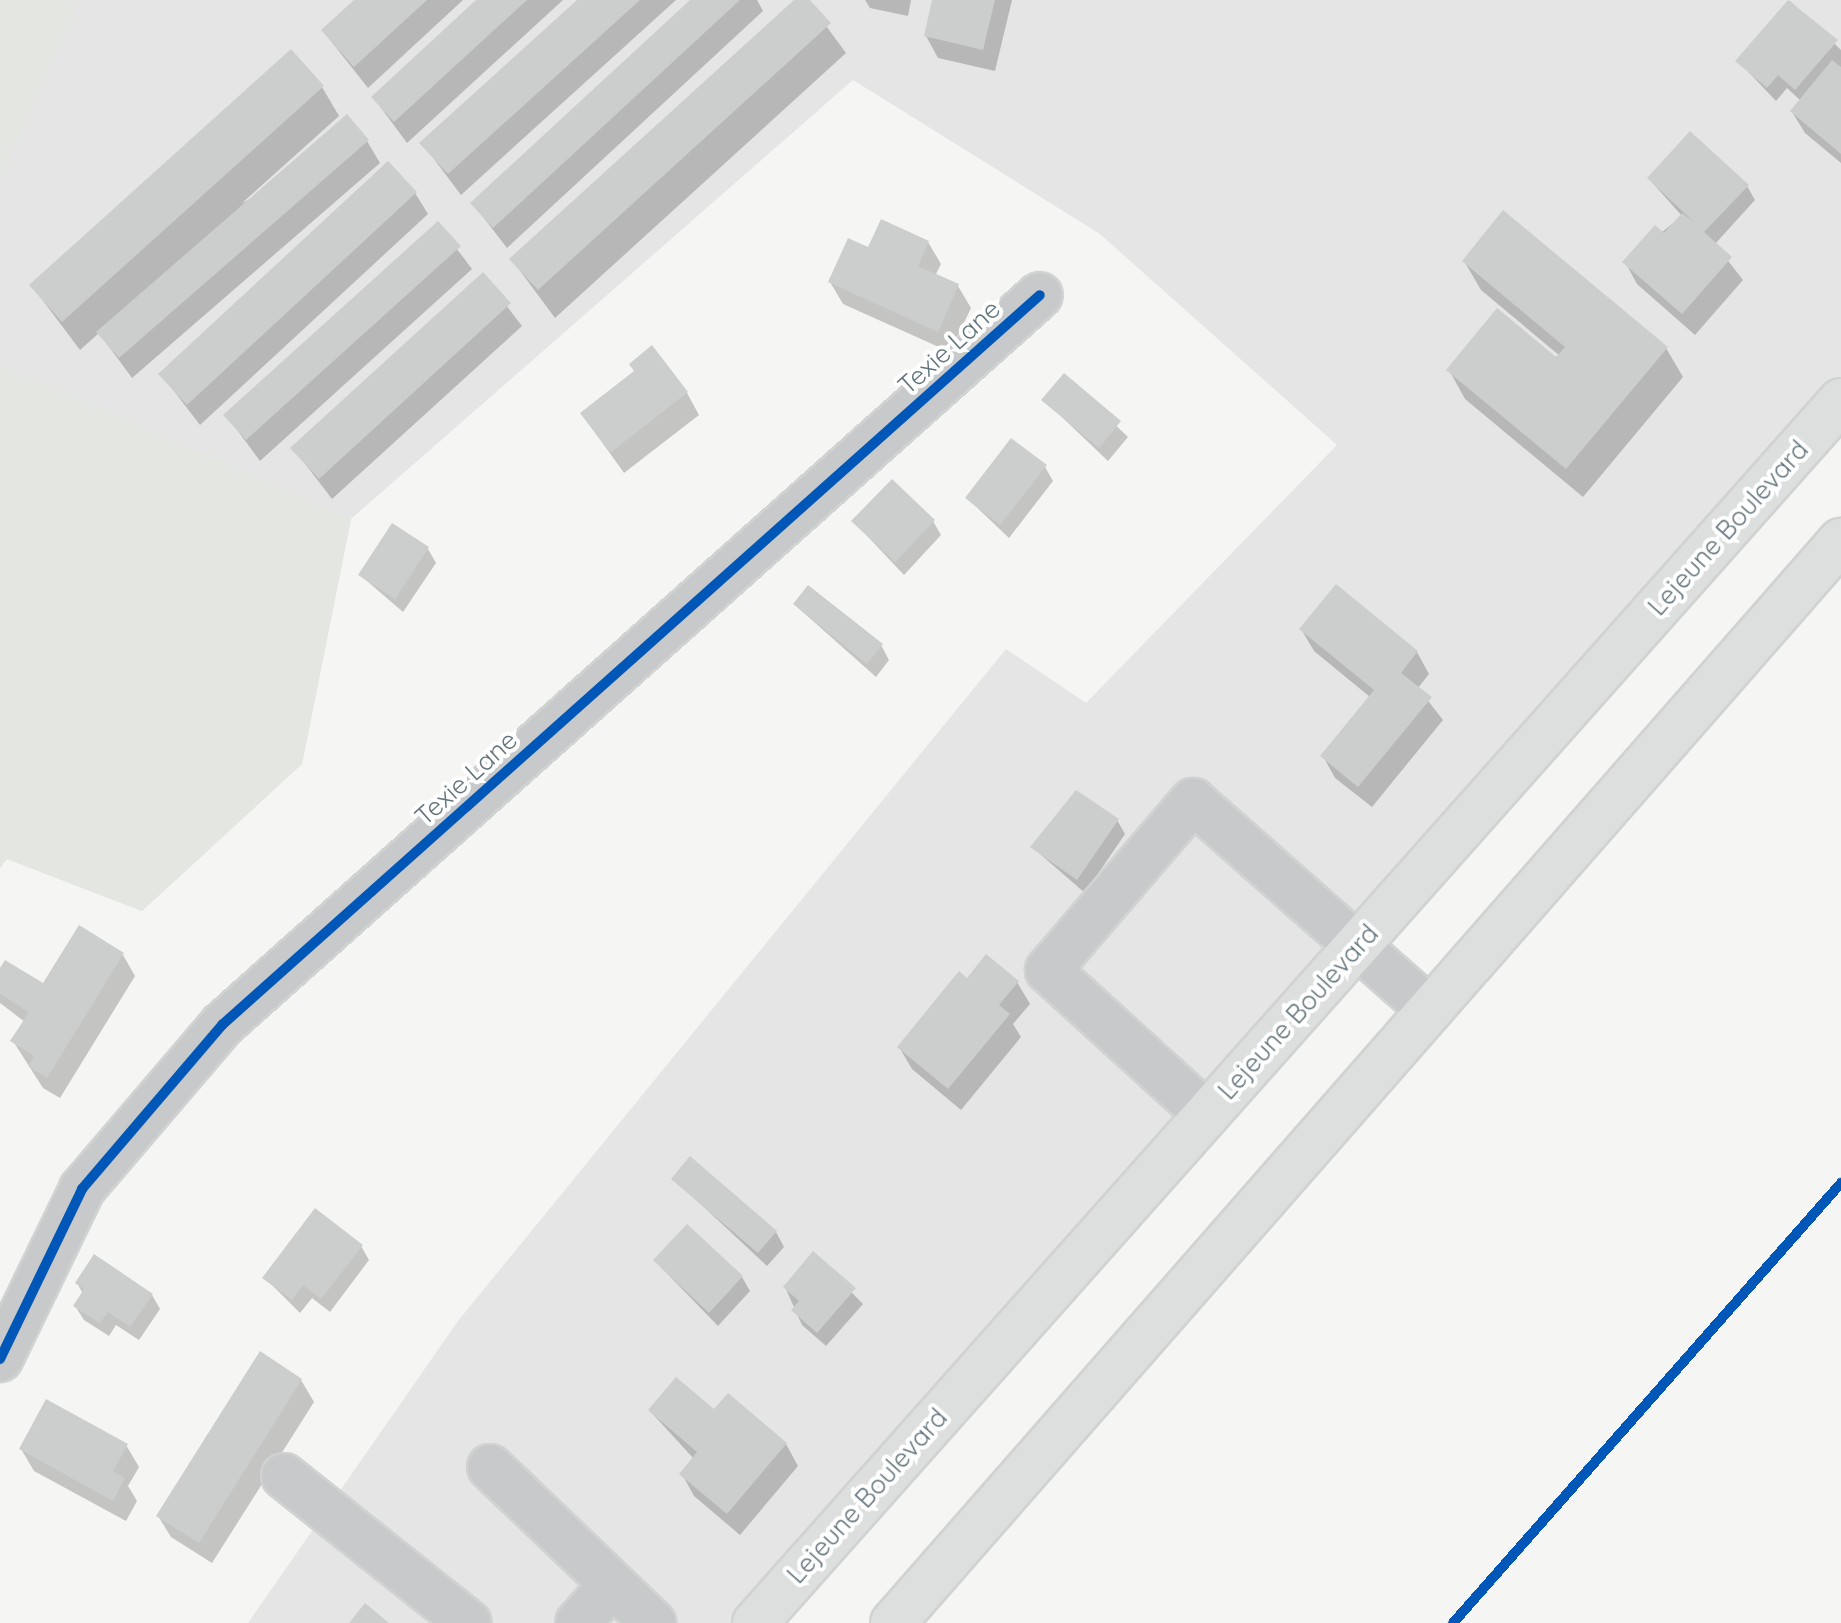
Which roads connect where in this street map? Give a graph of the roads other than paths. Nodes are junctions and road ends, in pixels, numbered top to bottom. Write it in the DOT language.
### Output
graph roads {
  1 [pos="1040,295"];
  2 [pos="1841,401"];
  3 [pos="1841,541"];
  4 [pos="1356,946"];
  5 [pos="1430,1010"];
  6 [pos="1206,1114"];
  7 [pos="0,1359"];
  8 [pos="490,1467"];
  9 [pos="284,1476"];
  10 [pos="612,1585"];
  11 [pos="469,1623"];
  12 [pos="578,1623"];
  13 [pos="653,1623"];
  14 [pos="755,1623"];
  15 [pos="893,1623"];
  1 -- 7 [label="street, Texie Lane"];
  2 -- 4 [label="highway, Lejeune Boulevard"];
  3 -- 5 [label="highway"];
  4 -- 5 [label="street"];
  4 -- 6 [label="highway, Lejeune Boulevard"];
  4 -- 6 [label="street"];
  5 -- 15 [label="highway"];
  6 -- 14 [label="highway, Lejeune Boulevard"];
  8 -- 10 [label="street"];
  9 -- 11 [label="street"];
  10 -- 12 [label="street"];
  10 -- 13 [label="street"];
}
